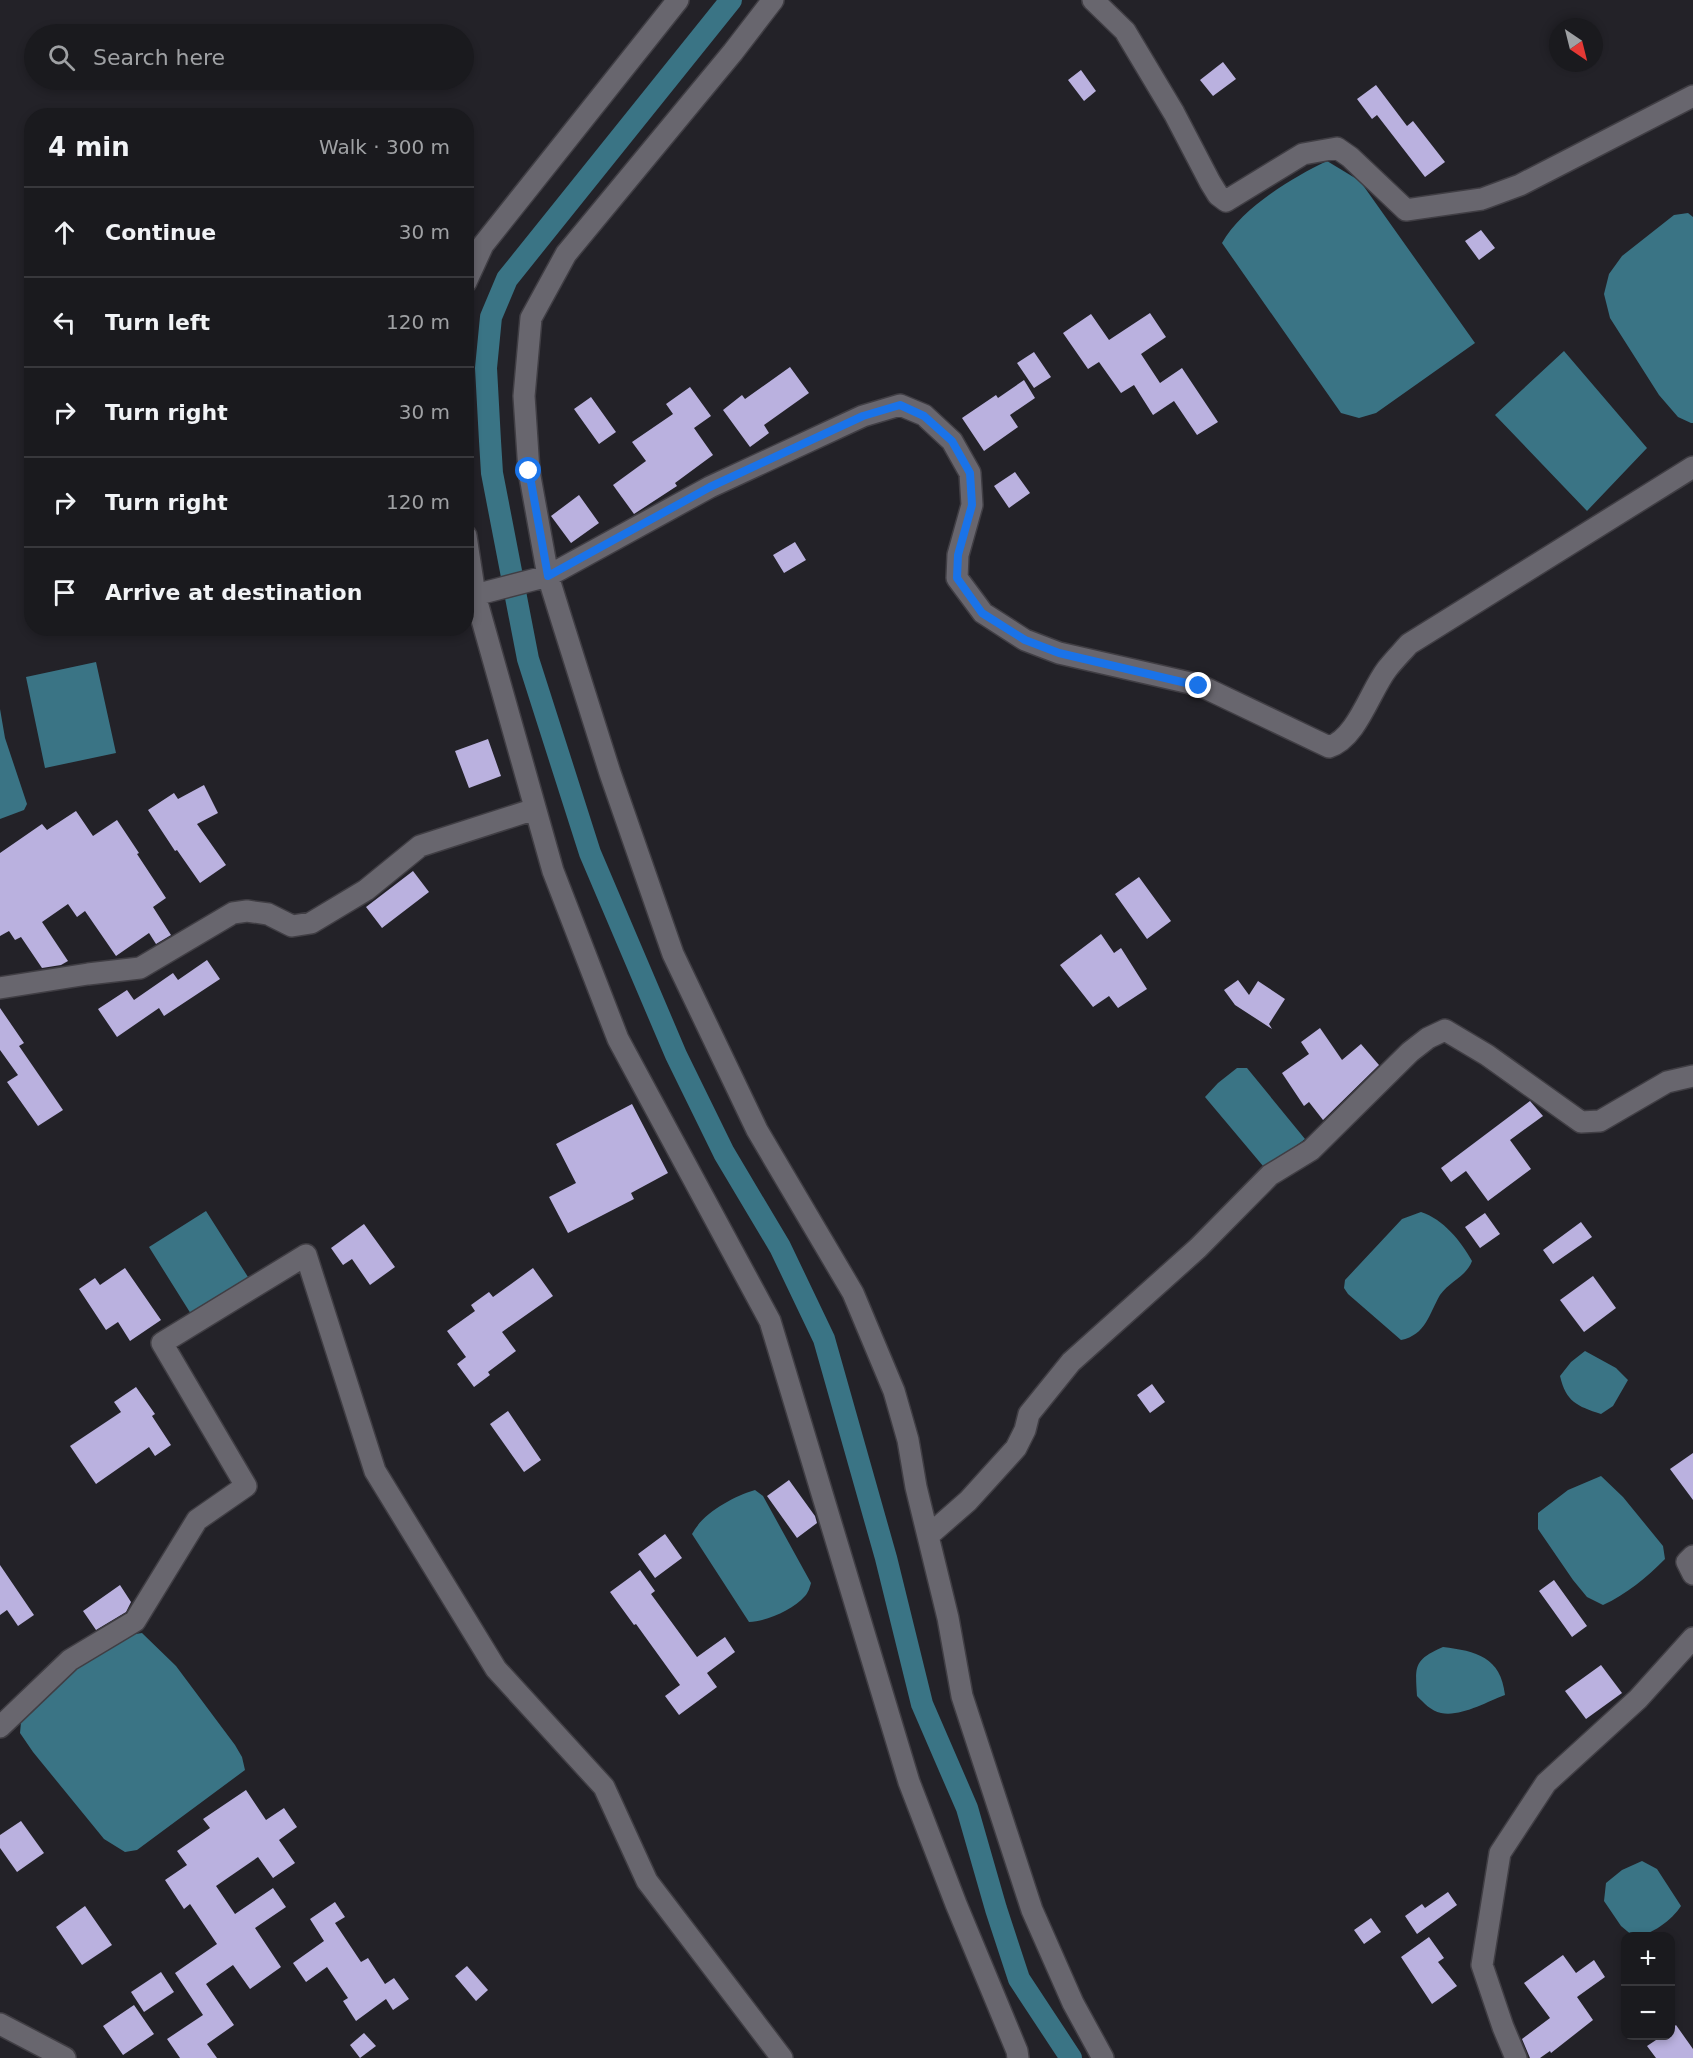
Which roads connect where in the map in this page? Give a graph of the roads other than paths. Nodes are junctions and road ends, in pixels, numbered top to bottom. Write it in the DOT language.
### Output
graph roads {
  1 [pos="678,0"];
  2 [pos="773,0"];
  3 [pos="1093,0"];
  4 [pos="1693,96"];
  5 [pos="474,265"];
  6 [pos="1693,467"];
  7 [pos="548,576"];
  8 [pos="474,588"];
  9 [pos="475,595"];
  10 [pos="535,809"];
  11 [pos="0,988"];
  12 [pos="1693,1076"];
  13 [pos="928,1536"];
  14 [pos="1693,1556"];
  15 [pos="1693,1574"];
  16 [pos="1693,1638"];
  17 [pos="0,1727"];
  18 [pos="0,2024"];
  19 [pos="65,2058"];
  20 [pos="782,2058"];
  21 [pos="1018,2058"];
  22 [pos="1104,2058"];
  23 [pos="1516,2058"];
  1 -- 5 [label="street"];
  2 -- 7 [label="street"];
  3 -- 4 [label="street"];
  6 -- 7 [label="street"];
  7 -- 9 [label="street"];
  7 -- 13 [label="street"];
  8 -- 9 [label="street"];
  9 -- 10 [label="street"];
  10 -- 11 [label="street"];
  10 -- 21 [label="street"];
  12 -- 13 [label="street"];
  13 -- 22 [label="street"];
  14 -- 15 [label="street"];
  16 -- 23 [label="street"];
  17 -- 20 [label="street"];
  18 -- 19 [label="street"];
}
